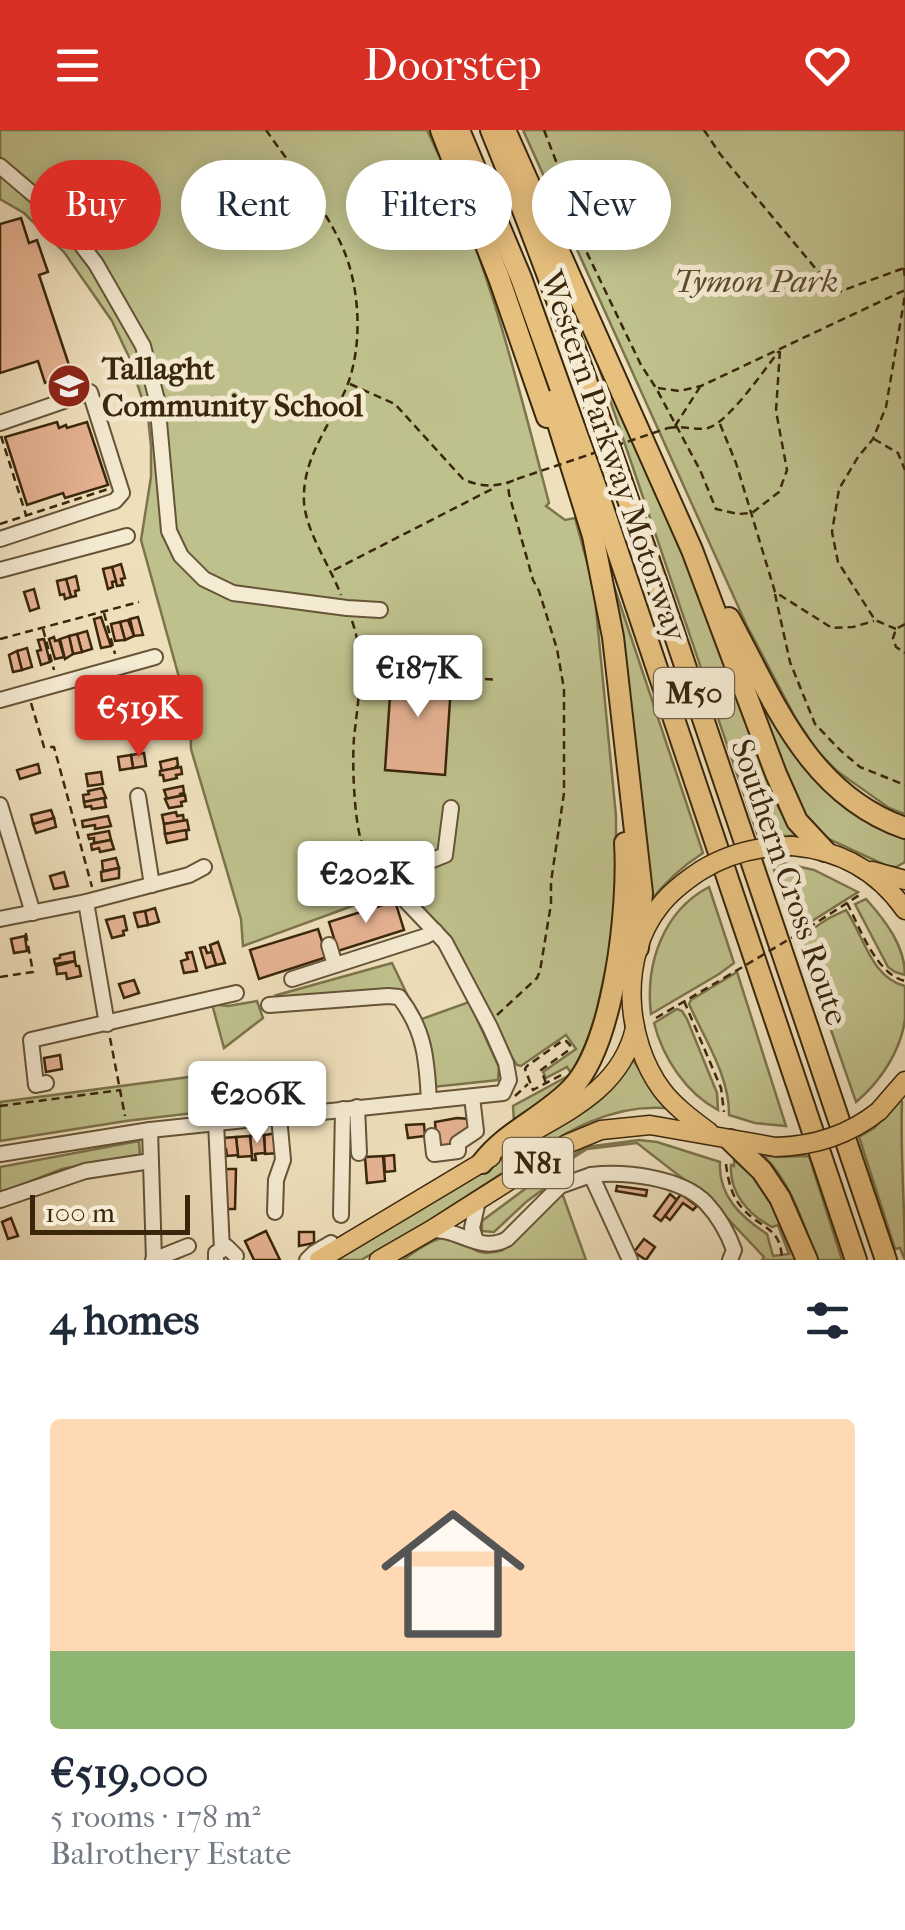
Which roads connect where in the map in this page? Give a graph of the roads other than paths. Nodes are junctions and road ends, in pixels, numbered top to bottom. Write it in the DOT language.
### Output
graph roads {
  1 [pos="441,130"];
  2 [pos="458,130"];
  3 [pos="490,130"];
  4 [pos="505,130"];
  5 [pos="471,160"];
  6 [pos="0,166"];
  7 [pos="503,250"];
  8 [pos="509,250"];
  9 [pos="0,423"];
  10 [pos="126,536"];
  11 [pos="0,539"];
  12 [pos="692,550"];
  13 [pos="0,570"];
  14 [pos="602,580"];
  15 [pos="380,610"];
  16 [pos="155,657"];
  17 [pos="0,700"];
  18 [pos="622,724"];
  19 [pos="138,796"];
  20 [pos="0,805"];
  21 [pos="451,808"];
  22 [pos="905,828"];
  23 [pos="824,851"];
  24 [pos="204,867"];
  25 [pos="867,870"];
  26 [pos="905,880"];
  27 [pos="152,885"];
  28 [pos="90,896"];
  29 [pos="905,910"];
  30 [pos="28,918"];
  31 [pos="0,919"];
  32 [pos="435,931"];
  33 [pos="329,944"];
  34 [pos="638,948"];
  35 [pos="335,965"];
  36 [pos="292,978"];
  37 [pos="236,992"];
  38 [pos="269,1004"];
  39 [pos="108,1028"];
  40 [pos="636,1028"];
  41 [pos="46,1083"];
  42 [pos="904,1084"];
  43 [pos="480,1096"];
  44 [pos="428,1101"];
  45 [pos="350,1108"];
  46 [pos="279,1116"];
  47 [pos="216,1122"];
  48 [pos="150,1130"];
  49 [pos="432,1136"];
  50 [pos="722,1138"];
  51 [pos="359,1153"];
  52 [pos="0,1154"];
  53 [pos="152,1161"];
  54 [pos="482,1163"];
  55 [pos="591,1175"];
  56 [pos="0,1200"];
  57 [pos="422,1200"];
  58 [pos="478,1202"];
  59 [pos="275,1212"];
  60 [pos="342,1215"];
  61 [pos="431,1230"];
  62 [pos="476,1242"];
  63 [pos="188,1246"];
  64 [pos="228,1257"];
  65 [pos="154,1260"];
  66 [pos="307,1260"];
  67 [pos="319,1260"];
  68 [pos="379,1260"];
  69 [pos="630,1260"];
  70 [pos="730,1260"];
  71 [pos="807,1260"];
  72 [pos="856,1260"];
  73 [pos="886,1260"];
  1 -- 14 [label="highway, M50"];
  2 -- 5 [label="highway, Western Parkway Motorway / M50"];
  3 -- 73 [label="highway, Southern Cross Route / M50"];
  4 -- 12 [label="highway, M50"];
  6 -- 15 [label="street"];
  7 -- 14 [label="highway, M50"];
  8 -- 72 [label="highway, Western Parkway Motorway / M50"];
  9 -- 11 [label="street"];
  10 -- 13 [label="street"];
  12 -- 22 [label="highway, M50"];
  12 -- 23 [label="highway, M50"];
  14 -- 18 [label="highway, M50"];
  16 -- 17 [label="street"];
  18 -- 34 [label="highway, M50"];
  18 -- 54 [label="highway, M50"];
  19 -- 27 [label="street"];
  20 -- 30 [label="street"];
  21 -- 32 [label="street"];
  23 -- 25 [label="main road, N81"];
  23 -- 34 [label="main road, N81, bridge"];
  24 -- 27 [label="street"];
  25 -- 26 [label="main road"];
  25 -- 29 [label="main road, N81"];
  27 -- 28 [label="street"];
  28 -- 30 [label="street"];
  28 -- 39 [label="street"];
  30 -- 31 [label="street"];
  32 -- 35 [label="street"];
  32 -- 43 [label="street"];
  33 -- 35 [label="street"];
  34 -- 40 [label="main road, N81"];
  35 -- 36 [label="street"];
  37 -- 39 [label="street"];
  38 -- 44 [label="street"];
  39 -- 41 [label="street"];
  40 -- 50 [label="main road, N81"];
  40 -- 54 [label="main road, N81"];
  42 -- 50 [label="main road, N81, bridge"];
  43 -- 44 [label="street"];
  43 -- 49 [label="street"];
  44 -- 45 [label="street"];
  45 -- 46 [label="street"];
  45 -- 51 [label="street"];
  45 -- 60 [label="street"];
  46 -- 47 [label="street"];
  46 -- 59 [label="street"];
  47 -- 48 [label="street"];
  47 -- 64 [label="street"];
  48 -- 52 [label="street"];
  48 -- 53 [label="street"];
  50 -- 58 [label="main road, N81"];
  50 -- 71 [label="highway"];
  53 -- 56 [label="street"];
  53 -- 65 [label="street"];
  54 -- 57 [label="main road, N81"];
  55 -- 62 [label="street"];
  55 -- 69 [label="street"];
  55 -- 70 [label="street"];
  57 -- 66 [label="street, N81"];
  57 -- 67 [label="main road, N81"];
  58 -- 61 [label="main road, N81"];
  58 -- 62 [label="street"];
  61 -- 62 [label="street"];
  61 -- 68 [label="main road, N81"];
  63 -- 65 [label="street"];
}
